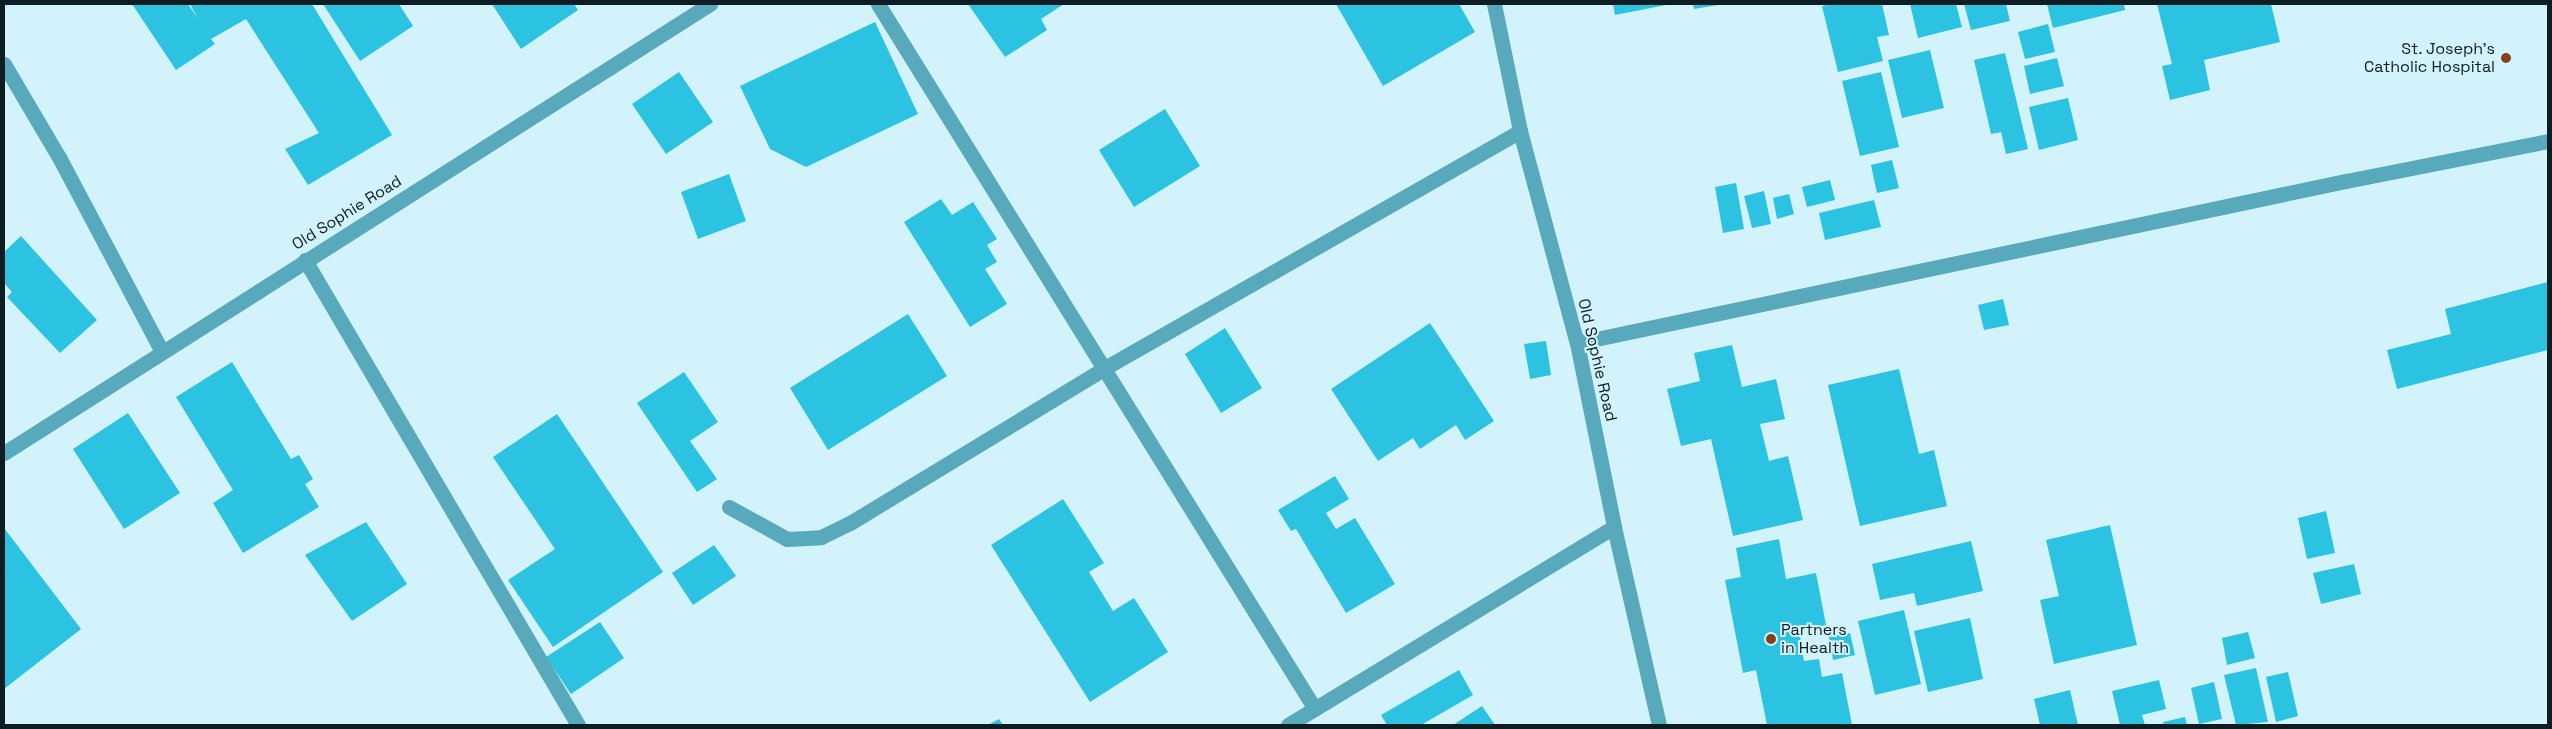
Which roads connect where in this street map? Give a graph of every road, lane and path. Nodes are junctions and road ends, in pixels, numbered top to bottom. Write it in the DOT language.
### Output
graph roads {
  1 [pos="710,4"];
  2 [pos="878,4"];
  3 [pos="1494,4"];
  4 [pos="4,64"];
  5 [pos="1520,131"];
  6 [pos="2548,141"];
  7 [pos="305,260"];
  8 [pos="1577,343"];
  9 [pos="162,352"];
  10 [pos="1104,370"];
  11 [pos="4,453"];
  12 [pos="729,507"];
  13 [pos="1614,527"];
  14 [pos="1315,709"];
  15 [pos="578,725"];
  16 [pos="1288,725"];
  17 [pos="1658,725"];
  1 -- 7 [label="street, Old Sophie Road"];
  2 -- 10 [label="street"];
  3 -- 5 [label="street, Old Sophie Road"];
  4 -- 9 [label="street"];
  5 -- 8 [label="street, Old Sophie Road"];
  5 -- 10 [label="street"];
  6 -- 8 [label="street"];
  7 -- 9 [label="street, Old Sophie Road"];
  7 -- 15 [label="street"];
  8 -- 13 [label="street, Old Sophie Road"];
  9 -- 11 [label="street, Old Sophie Road"];
  10 -- 12 [label="street"];
  10 -- 14 [label="street"];
  13 -- 14 [label="street"];
  13 -- 17 [label="street, Old Sophie Road"];
  14 -- 16 [label="street"];
}
